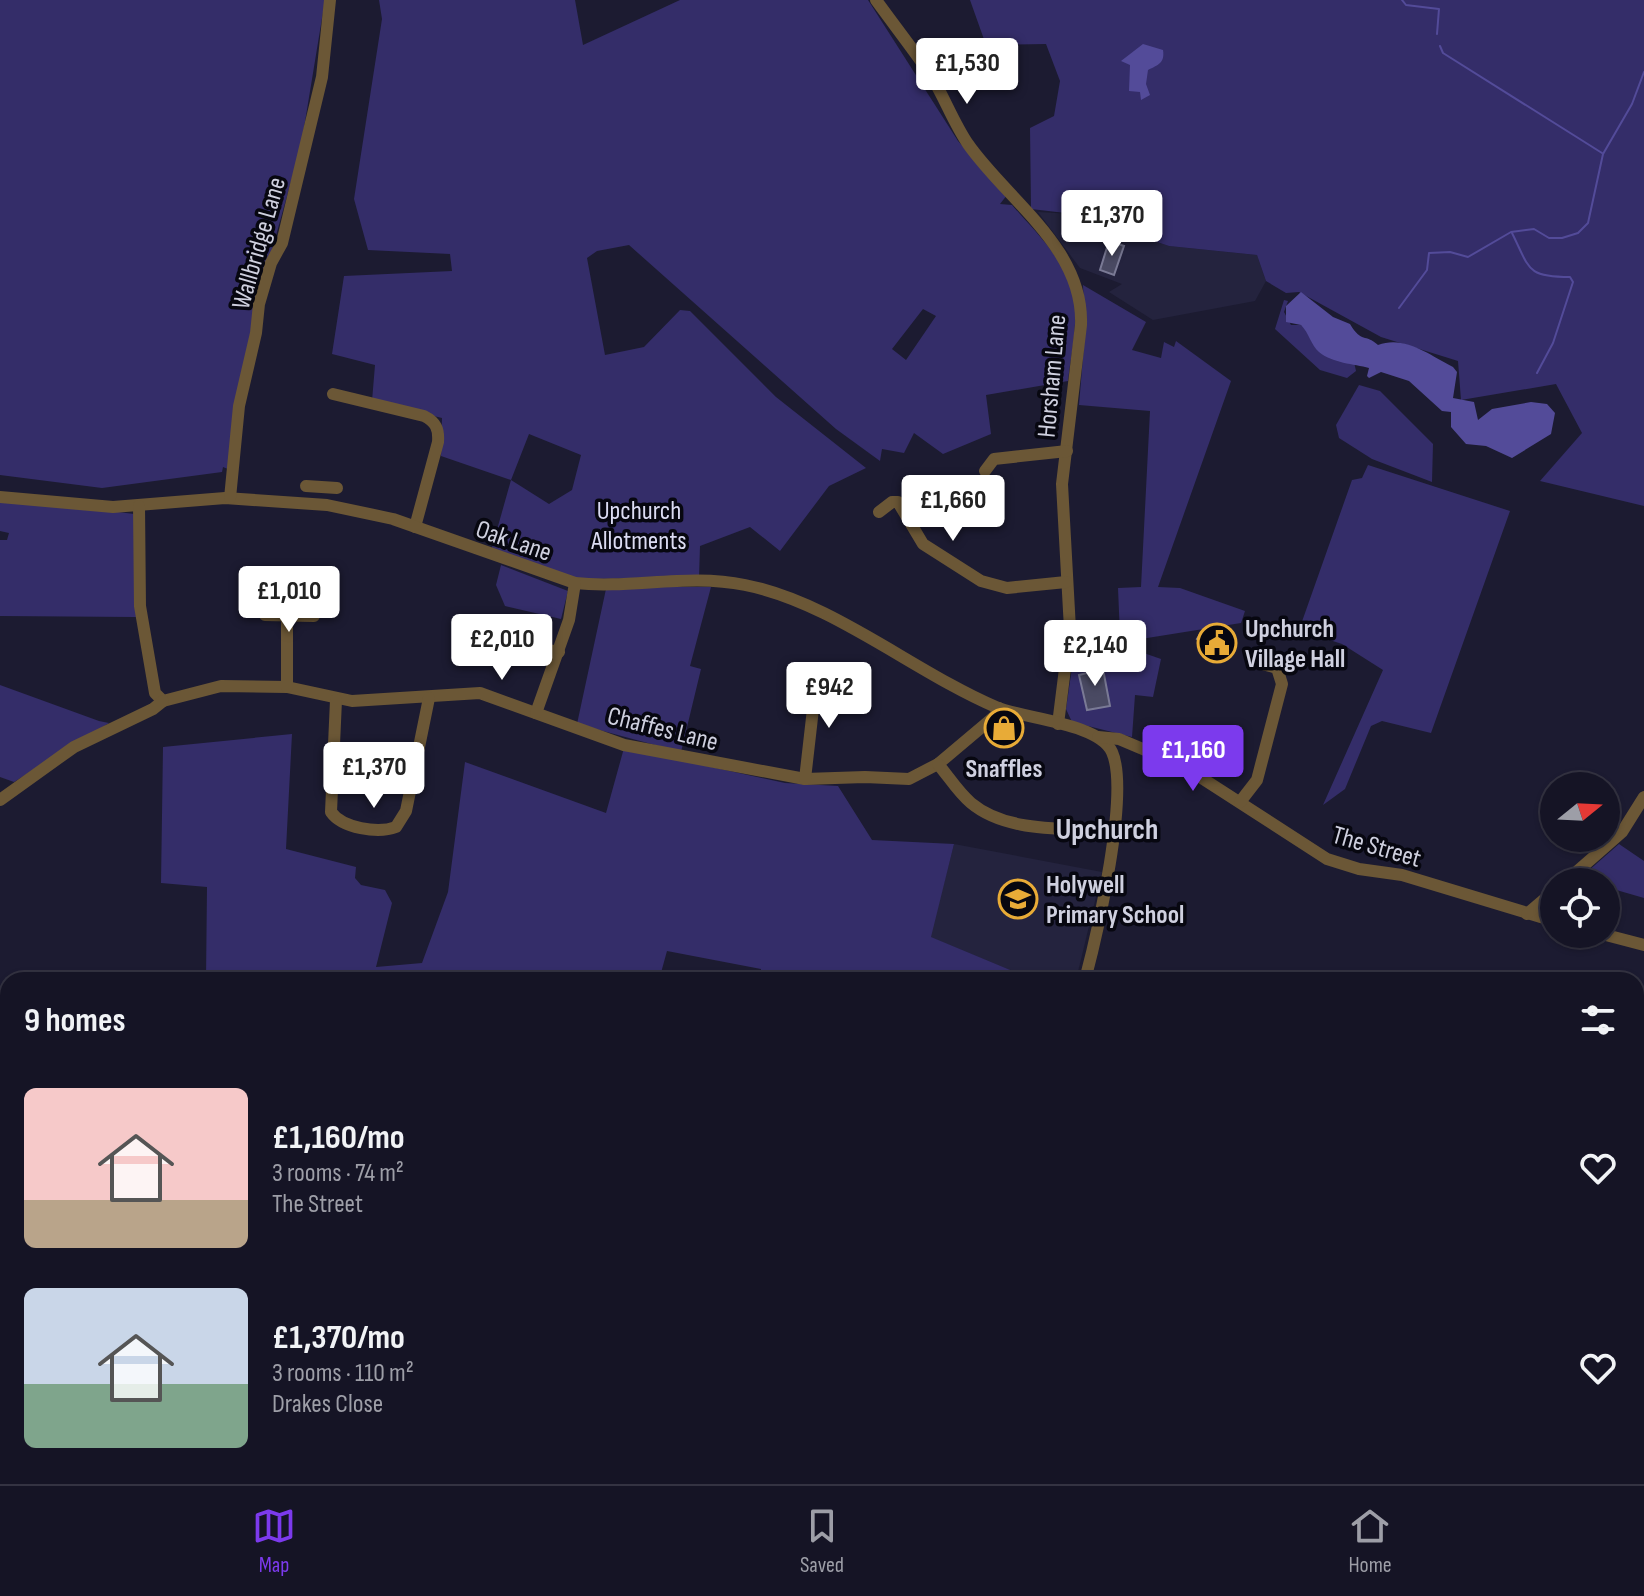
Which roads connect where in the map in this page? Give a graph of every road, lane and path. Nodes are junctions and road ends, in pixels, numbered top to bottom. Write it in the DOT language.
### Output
graph roads {
  1 [pos="330,0"];
  2 [pos="876,0"];
  3 [pos="333,394"];
  4 [pos="350,400"];
  5 [pos="346,415"];
  6 [pos="1067,451"];
  7 [pos="985,471"];
  8 [pos="306,486"];
  9 [pos="322,487"];
  10 [pos="337,488"];
  11 [pos="0,497"];
  12 [pos="230,498"];
  13 [pos="321,504"];
  14 [pos="139,506"];
  15 [pos="879,512"];
  16 [pos="415,527"];
  17 [pos="1066,582"];
  18 [pos="575,583"];
  19 [pos="265,615"];
  20 [pos="287,616"];
  21 [pos="314,616"];
  22 [pos="476,637"];
  23 [pos="559,652"];
  24 [pos="1251,661"];
  25 [pos="822,678"];
  26 [pos="287,687"];
  27 [pos="429,698"];
  28 [pos="336,700"];
  29 [pos="163,701"];
  30 [pos="999,708"];
  31 [pos="536,713"];
  32 [pos="1058,724"];
  33 [pos="1098,737"];
  34 [pos="1125,743"];
  35 [pos="1113,756"];
  36 [pos="938,764"];
  37 [pos="805,779"];
  38 [pos="1644,797"];
  39 [pos="0,800"];
  40 [pos="1240,802"];
  41 [pos="1113,832"];
  42 [pos="1581,868"];
  43 [pos="1540,903"];
  44 [pos="1527,914"];
  45 [pos="1540,917"];
  46 [pos="1620,939"];
  47 [pos="1644,945"];
  48 [pos="1087,972"];
  1 -- 12 [label="street, Wallbridge Lane"];
  2 -- 6 [label="street, Horsham Lane"];
  3 -- 4 [label="street"];
  4 -- 5 [label="street"];
  4 -- 16 [label="street"];
  6 -- 7 [label="street"];
  6 -- 17 [label="street, Horsham Lane"];
  8 -- 9 [label="street"];
  9 -- 10 [label="street"];
  9 -- 13 [label="street"];
  11 -- 14 [label="street, Oak Lane"];
  12 -- 13 [label="street, Oak Lane"];
  12 -- 14 [label="street, Oak Lane"];
  13 -- 16 [label="street, Oak Lane"];
  14 -- 29 [label="street"];
  15 -- 17 [label="street"];
  16 -- 18 [label="street, Oak Lane"];
  17 -- 32 [label="street, Horsham Lane"];
  18 -- 23 [label="street"];
  18 -- 30 [label="street, Oak Lane"];
  19 -- 20 [label="street"];
  20 -- 21 [label="street"];
  20 -- 26 [label="street"];
  22 -- 23 [label="street"];
  23 -- 31 [label="street"];
  24 -- 40 [label="street"];
  25 -- 37 [label="street"];
  26 -- 28 [label="street, Chaffes Lane"];
  26 -- 29 [label="street, Chaffes Lane"];
  27 -- 28 [label="street, Chaffes Lane"];
  27 -- 28 [label="street"];
  27 -- 31 [label="street, Chaffes Lane"];
  29 -- 39 [label="street, Chaffes Lane"];
  30 -- 32 [label="street, Oak Lane"];
  30 -- 36 [label="street, Chaffes Lane"];
  31 -- 37 [label="street, Chaffes Lane"];
  32 -- 33 [label="street, Oak Lane"];
  33 -- 34 [label="street, The Street"];
  33 -- 35 [label="street, Oak Lane"];
  34 -- 35 [label="street"];
  34 -- 40 [label="street, The Street"];
  35 -- 41 [label="street"];
  36 -- 37 [label="street, Chaffes Lane"];
  36 -- 41 [label="street"];
  38 -- 42 [label="street"];
  40 -- 44 [label="street, The Street"];
  41 -- 48 [label="street"];
  43 -- 44 [label="street"];
  44 -- 45 [label="street, The Street"];
  46 -- 47 [label="street"];
}
